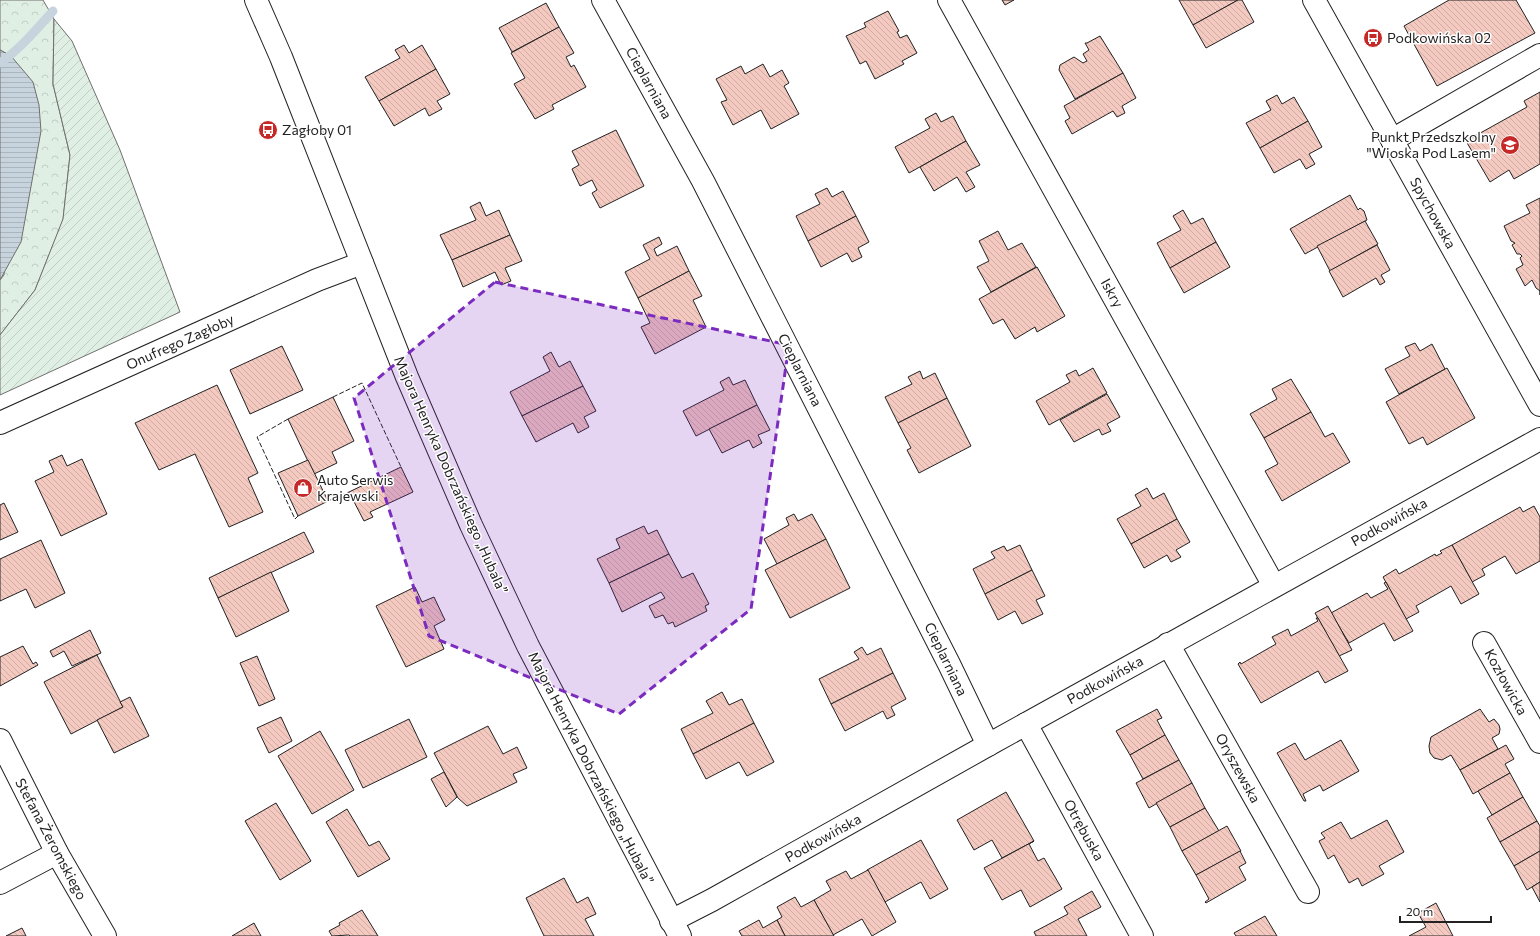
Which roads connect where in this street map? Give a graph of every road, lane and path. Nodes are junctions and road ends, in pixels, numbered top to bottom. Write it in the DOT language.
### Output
graph roads {
  1 [pos="256,0"];
  2 [pos="603,0"];
  3 [pos="950,0"];
  4 [pos="1314,0"];
  5 [pos="1540,55"];
  6 [pos="1392,140"];
  7 [pos="362,263"];
  8 [pos="1540,405"];
  9 [pos="0,423"];
  10 [pos="1540,438"];
  11 [pos="1274,586"];
  12 [pos="1484,643"];
  13 [pos="1168,644"];
  14 [pos="1026,724"];
  15 [pos="0,740"];
  16 [pos="1540,742"];
  17 [pos="988,745"];
  18 [pos="57,853"];
  19 [pos="0,883"];
  20 [pos="1308,892"];
  21 [pos="675,929"];
  22 [pos="104,936"];
  23 [pos="1142,936"];
  1 -- 7 [label="street, Majora Henryka Dobrzańskiego „Hubala”"];
  2 -- 17 [label="street, Cieplarniana"];
  3 -- 11 [label="street, Iskry"];
  4 -- 6 [label="street, Spychowska"];
  5 -- 6 [label="street"];
  6 -- 8 [label="street, Spychowska"];
  7 -- 9 [label="street, Onufrego Zagłoby"];
  7 -- 21 [label="street, Majora Henryka Dobrzańskiego „Hubala”"];
  10 -- 11 [label="street, Podkowińska"];
  11 -- 13 [label="street, Podkowińska"];
  12 -- 16 [label="street, Kozłowicka"];
  13 -- 14 [label="street, Podkowińska"];
  13 -- 20 [label="street, Oryszewska"];
  14 -- 17 [label="street, Podkowińska"];
  14 -- 23 [label="street, Otrębuska"];
  15 -- 18 [label="street, Stefana Żeromskiego"];
  17 -- 21 [label="street, Podkowińska"];
  18 -- 19 [label="street"];
  18 -- 22 [label="street, Stefana Żeromskiego"];
}
